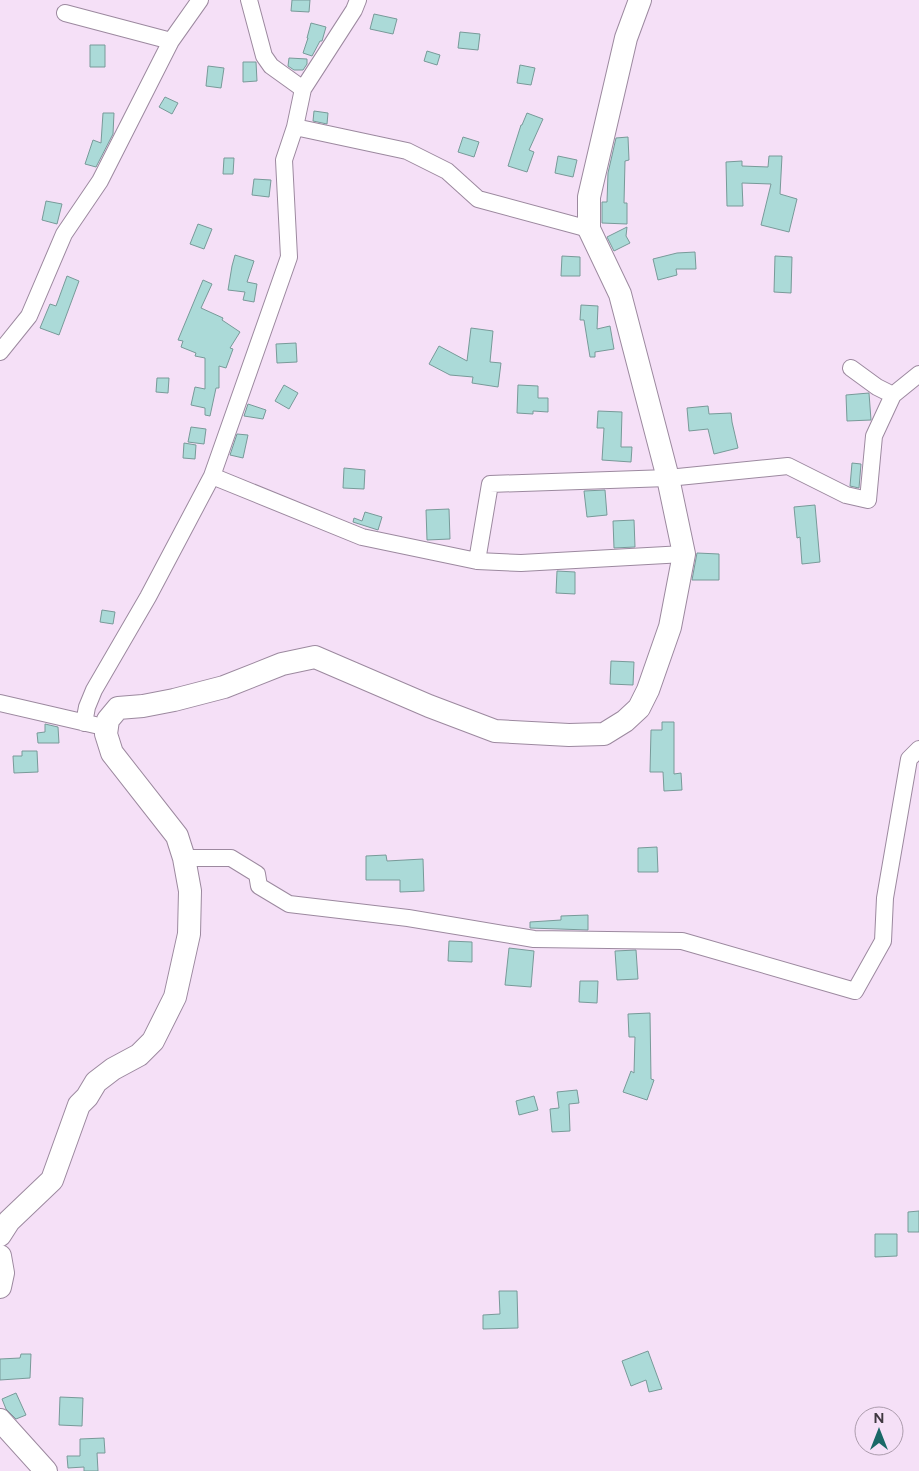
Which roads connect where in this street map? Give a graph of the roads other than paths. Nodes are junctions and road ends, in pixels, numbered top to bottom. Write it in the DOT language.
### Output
graph roads {
  1 [pos="200,0"];
  2 [pos="249,0"];
  3 [pos="358,0"];
  4 [pos="640,0"];
  5 [pos="65,13"];
  6 [pos="171,40"];
  7 [pos="303,90"];
  8 [pos="294,127"];
  9 [pos="590,229"];
  10 [pos="0,352"];
  11 [pos="851,368"];
  12 [pos="919,374"];
  13 [pos="893,394"];
  14 [pos="212,476"];
  15 [pos="668,478"];
  16 [pos="684,554"];
  17 [pos="477,561"];
  18 [pos="0,703"];
  19 [pos="84,723"];
  20 [pos="107,727"];
  21 [pos="919,749"];
  22 [pos="184,858"];
  23 [pos="0,1234"];
  24 [pos="0,1256"];
  25 [pos="0,1287"];
  26 [pos="0,1420"];
  27 [pos="46,1471"];
  1 -- 6 [label="street"];
  2 -- 7 [label="street"];
  3 -- 7 [label="street"];
  4 -- 9 [label="main road"];
  5 -- 6 [label="street"];
  6 -- 10 [label="street"];
  7 -- 8 [label="street"];
  8 -- 9 [label="street"];
  8 -- 14 [label="street"];
  9 -- 15 [label="main road"];
  11 -- 13 [label="street"];
  12 -- 13 [label="street"];
  13 -- 15 [label="street"];
  14 -- 17 [label="street"];
  14 -- 19 [label="street"];
  15 -- 16 [label="main road"];
  15 -- 17 [label="street"];
  16 -- 17 [label="street"];
  16 -- 20 [label="main road"];
  18 -- 19 [label="street"];
  19 -- 20 [label="street"];
  20 -- 22 [label="main road"];
  21 -- 22 [label="street"];
  22 -- 23 [label="main road"];
  24 -- 25 [label="main road"];
  26 -- 27 [label="main road"];
}
